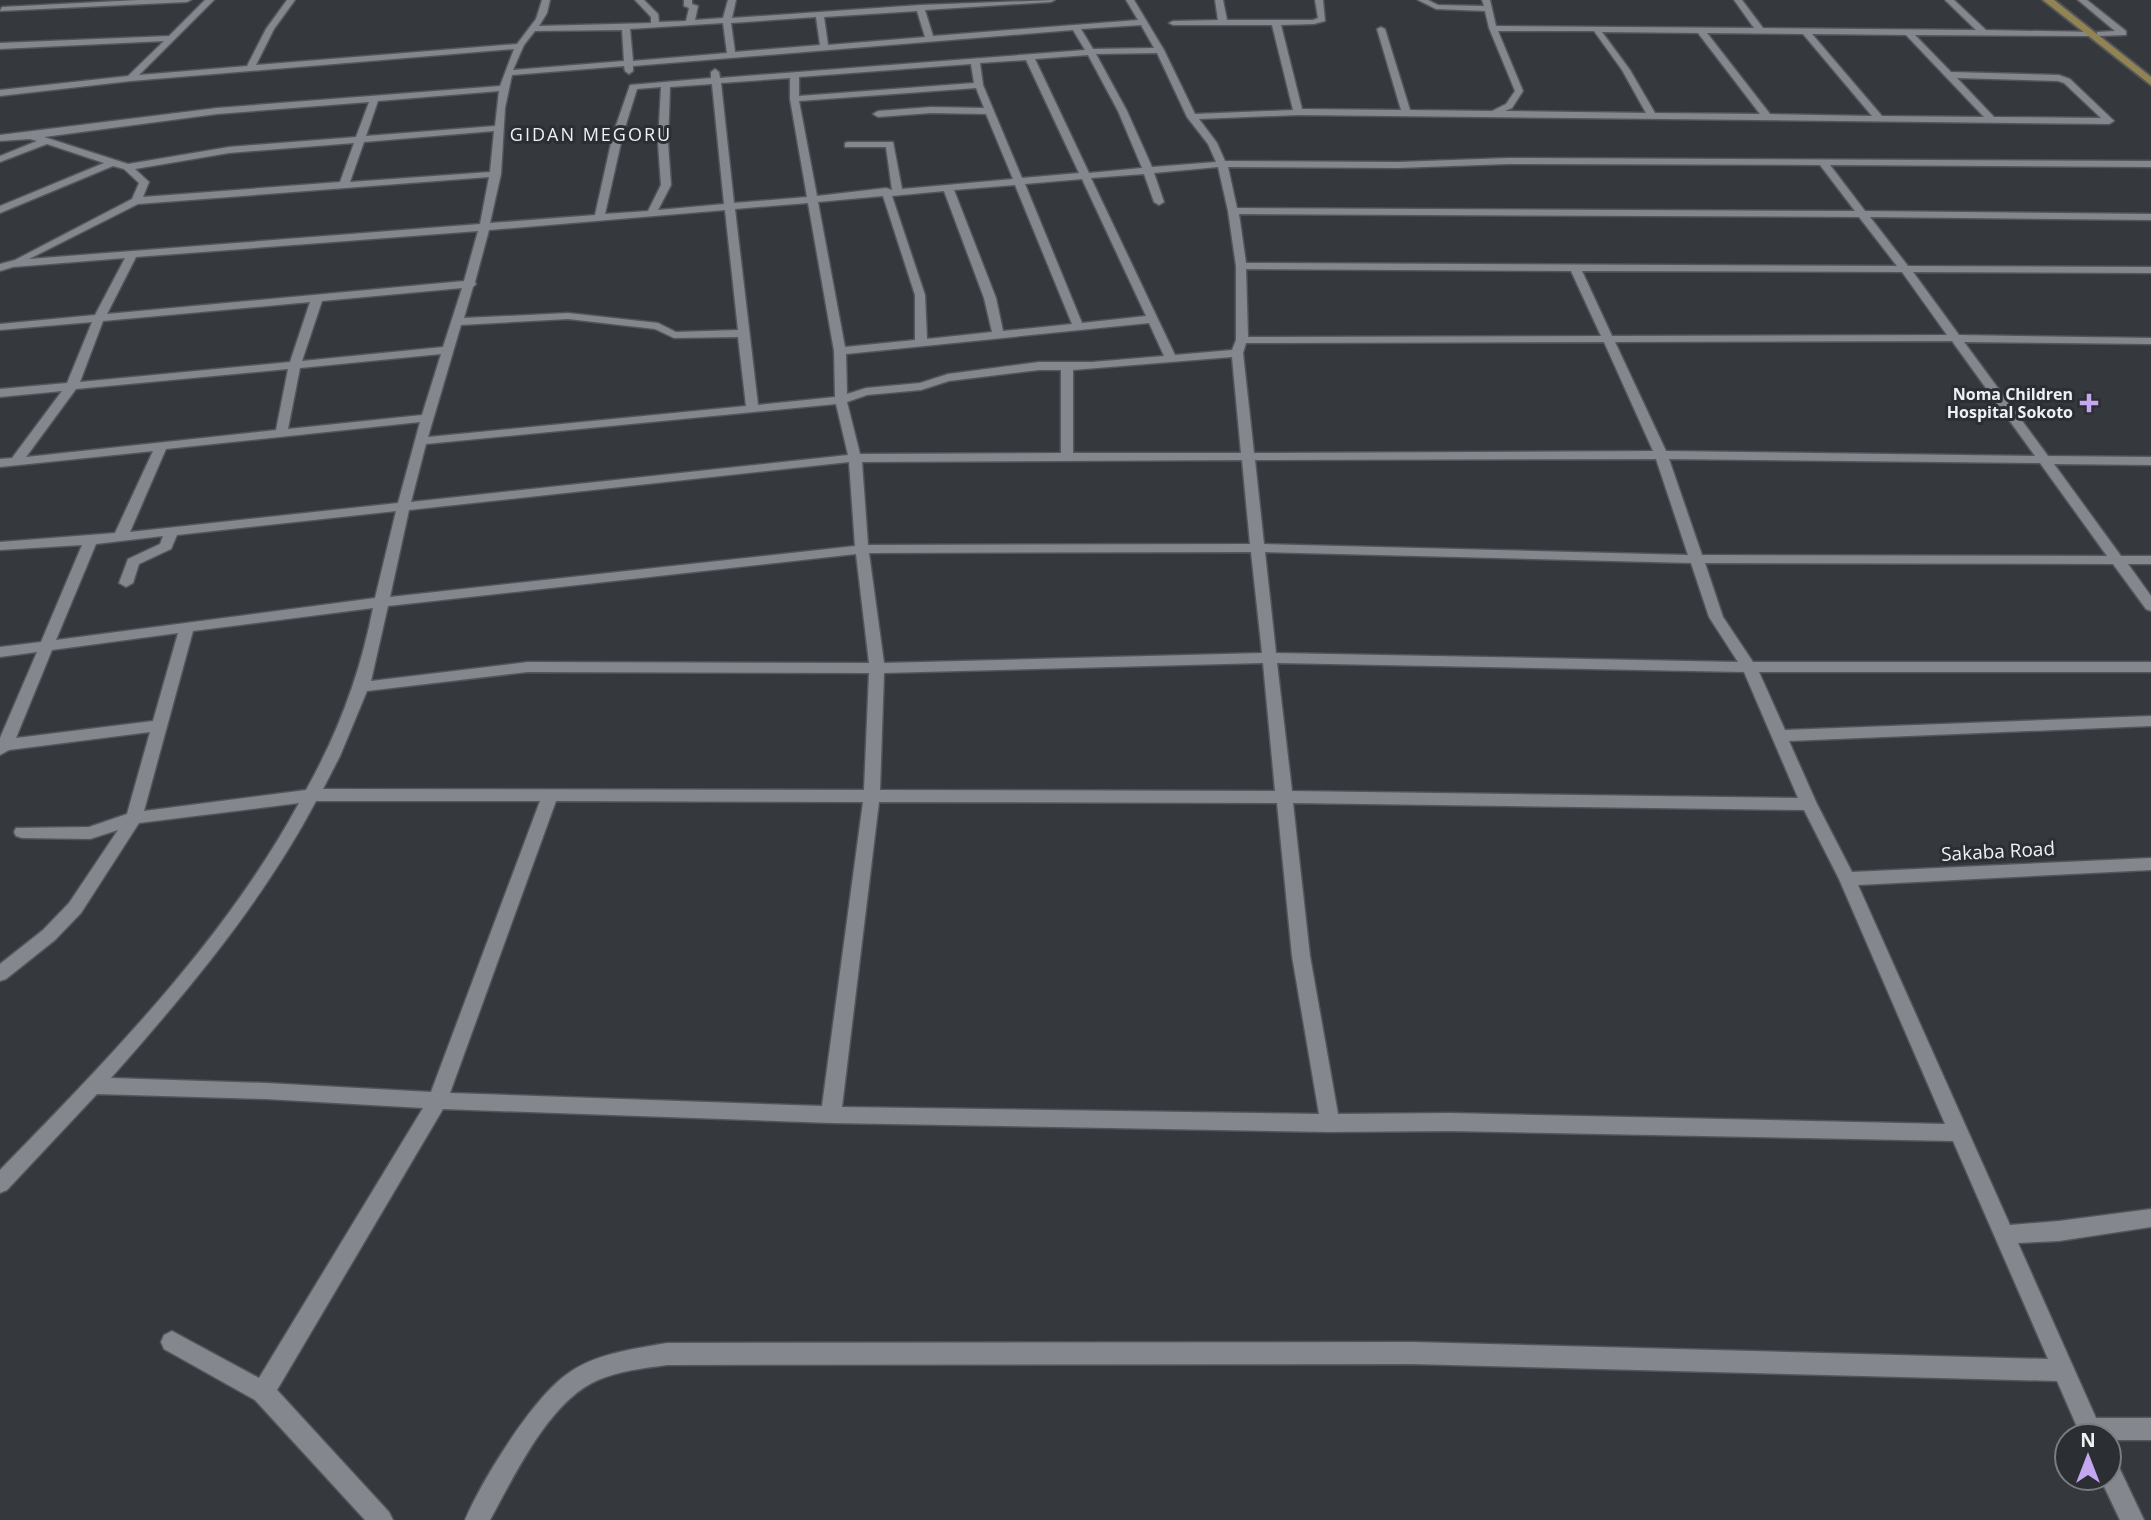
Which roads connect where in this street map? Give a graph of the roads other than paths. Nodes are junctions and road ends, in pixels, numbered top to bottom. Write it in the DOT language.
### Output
graph roads {
  1 [pos="12,0"];
  2 [pos="187,0"];
  3 [pos="210,0"];
  4 [pos="290,0"];
  5 [pos="546,0"];
  6 [pos="639,0"];
  7 [pos="688,0"];
  8 [pos="732,0"];
  9 [pos="1051,0"];
  10 [pos="1130,0"];
  11 [pos="1219,0"];
  12 [pos="1319,0"];
  13 [pos="1422,0"];
  14 [pos="1738,0"];
  15 [pos="1949,0"];
  16 [pos="2048,0"];
  17 [pos="2058,0"];
  18 [pos="2082,0"];
  19 [pos="973,2"];
  20 [pos="105,3"];
  21 [pos="1487,4"];
  22 [pos="920,7"];
  23 [pos="1,10"];
  24 [pos="819,13"];
  25 [pos="727,20"];
  26 [pos="1142,22"];
  27 [pos="691,23"];
  28 [pos="1173,23"];
  29 [pos="1223,23"];
  30 [pos="1276,23"];
  31 [pos="655,25"];
  32 [pos="1075,26"];
  33 [pos="626,27"];
  34 [pos="1493,28"];
  35 [pos="534,29"];
  36 [pos="1381,29"];
  37 [pos="1597,29"];
  38 [pos="1700,29"];
  39 [pos="1760,30"];
  40 [pos="1804,30"];
  41 [pos="1908,31"];
  42 [pos="1983,32"];
  43 [pos="2095,34"];
  44 [pos="172,38"];
  45 [pos="930,39"];
  46 [pos="0,46"];
  47 [pos="519,46"];
  48 [pos="824,47"];
  49 [pos="1160,50"];
  50 [pos="1091,52"];
  51 [pos="731,55"];
  52 [pos="1029,56"];
  53 [pos="710,57"];
  54 [pos="975,60"];
  55 [pos="626,64"];
  56 [pos="251,66"];
  57 [pos="510,73"];
  58 [pos="795,74"];
  59 [pos="1949,75"];
  60 [pos="2151,75"];
  61 [pos="131,78"];
  62 [pos="717,80"];
  63 [pos="2151,82"];
  64 [pos="666,84"];
  65 [pos="979,85"];
  66 [pos="633,87"];
  67 [pos="506,89"];
  68 [pos="0,93"];
  69 [pos="375,97"];
  70 [pos="794,99"];
  71 [pos="990,111"];
  72 [pos="1298,112"];
  73 [pos="1406,113"];
  74 [pos="878,114"];
  75 [pos="1493,114"];
  76 [pos="1652,116"];
  77 [pos="1192,117"];
  78 [pos="1768,118"];
  79 [pos="1881,120"];
  80 [pos="1992,120"];
  81 [pos="502,128"];
  82 [pos="31,136"];
  83 [pos="0,138"];
  84 [pos="362,138"];
  85 [pos="46,141"];
  86 [pos="848,145"];
  87 [pos="0,159"];
  88 [pos="111,163"];
  89 [pos="1222,164"];
  90 [pos="1824,164"];
  91 [pos="2151,164"];
  92 [pos="127,167"];
  93 [pos="1149,170"];
  94 [pos="496,174"];
  95 [pos="1084,174"];
  96 [pos="1017,181"];
  97 [pos="344,186"];
  98 [pos="947,186"];
  99 [pos="892,191"];
  100 [pos="813,198"];
  101 [pos="136,201"];
  102 [pos="1159,202"];
  103 [pos="730,205"];
  104 [pos="0,210"];
  105 [pos="1233,211"];
  106 [pos="651,214"];
  107 [pos="1861,214"];
  108 [pos="2151,217"];
  109 [pos="599,218"];
  110 [pos="486,226"];
  111 [pos="132,255"];
  112 [pos="6,266"];
  113 [pos="1241,266"];
  114 [pos="1575,267"];
  115 [pos="1905,269"];
  116 [pos="2151,270"];
  117 [pos="471,284"];
  118 [pos="317,298"];
  119 [pos="99,318"];
  120 [pos="1153,319"];
  121 [pos="458,322"];
  122 [pos="0,327"];
  123 [pos="1079,328"];
  124 [pos="744,333"];
  125 [pos="999,336"];
  126 [pos="1610,338"];
  127 [pos="1953,338"];
  128 [pos="1241,340"];
  129 [pos="2151,341"];
  130 [pos="921,343"];
  131 [pos="449,350"];
  132 [pos="840,351"];
  133 [pos="1237,353"];
  134 [pos="1171,358"];
  135 [pos="295,363"];
  136 [pos="1067,367"];
  137 [pos="72,386"];
  138 [pos="0,393"];
  139 [pos="841,400"];
  140 [pos="752,410"];
  141 [pos="426,418"];
  142 [pos="281,434"];
  143 [pos="422,441"];
  144 [pos="161,446"];
  145 [pos="1661,455"];
  146 [pos="1067,456"];
  147 [pos="855,458"];
  148 [pos="1246,458"];
  149 [pos="2046,460"];
  150 [pos="2151,461"];
  151 [pos="15,462"];
  152 [pos="0,463"];
  153 [pos="403,506"];
  154 [pos="172,531"];
  155 [pos="121,536"];
  156 [pos="91,540"];
  157 [pos="0,545"];
  158 [pos="1256,548"];
  159 [pos="862,549"];
  160 [pos="1694,559"];
  161 [pos="2116,560"];
  162 [pos="2151,560"];
  163 [pos="125,583"];
  164 [pos="382,602"];
  165 [pos="2151,606"];
  166 [pos="187,626"];
  167 [pos="47,645"];
  168 [pos="0,652"];
  169 [pos="1269,658"];
  170 [pos="1749,667"];
  171 [pos="2151,667"];
  172 [pos="877,668"];
  173 [pos="362,687"];
  174 [pos="2151,721"];
  175 [pos="158,726"];
  176 [pos="1780,736"];
  177 [pos="3,748"];
  178 [pos="551,794"];
  179 [pos="314,795"];
  180 [pos="873,796"];
  181 [pos="1285,797"];
  182 [pos="1810,804"];
  183 [pos="134,818"];
  184 [pos="22,832"];
  185 [pos="2151,864"];
  186 [pos="1847,879"];
  187 [pos="0,974"];
  188 [pos="94,1086"];
  189 [pos="437,1102"];
  190 [pos="831,1115"];
  191 [pos="1329,1123"];
  192 [pos="1958,1133"];
  193 [pos="0,1184"];
  194 [pos="2151,1218"];
  195 [pos="2003,1234"];
  196 [pos="172,1342"];
  197 [pos="2063,1370"];
  198 [pos="263,1392"];
  199 [pos="2087,1422"];
  200 [pos="2151,1429"];
  201 [pos="2123,1431"];
  202 [pos="2119,1492"];
  203 [pos="381,1520"];
  204 [pos="477,1520"];
  205 [pos="2132,1520"];
  1 -- 23 [label="street"];
  2 -- 20 [label="street"];
  3 -- 44 [label="street"];
  4 -- 56 [label="street"];
  5 -- 35 [label="street"];
  6 -- 31 [label="street"];
  7 -- 27 [label="street"];
  8 -- 25 [label="street"];
  9 -- 19 [label="street"];
  10 -- 26 [label="street"];
  11 -- 29 [label="street"];
  12 -- 30 [label="street"];
  13 -- 21 [label="street"];
  14 -- 39 [label="street"];
  15 -- 42 [label="street"];
  16 -- 43 [label="main road"];
  17 -- 43 [label="main road"];
  18 -- 43 [label="street"];
  19 -- 22 [label="street"];
  20 -- 23 [label="street"];
  21 -- 34 [label="street"];
  22 -- 24 [label="street"];
  22 -- 45 [label="street"];
  24 -- 25 [label="street"];
  24 -- 48 [label="street"];
  25 -- 27 [label="street"];
  25 -- 51 [label="street"];
  26 -- 32 [label="street"];
  26 -- 49 [label="street"];
  27 -- 31 [label="street"];
  28 -- 29 [label="street"];
  29 -- 30 [label="street"];
  30 -- 72 [label="street"];
  31 -- 33 [label="street"];
  32 -- 45 [label="street"];
  32 -- 50 [label="street"];
  33 -- 35 [label="street"];
  33 -- 55 [label="street"];
  34 -- 37 [label="street"];
  34 -- 75 [label="street"];
  35 -- 47 [label="street"];
  36 -- 73 [label="street"];
  37 -- 38 [label="street"];
  37 -- 76 [label="street"];
  38 -- 39 [label="street"];
  38 -- 78 [label="street"];
  39 -- 40 [label="street"];
  40 -- 41 [label="street"];
  40 -- 79 [label="street"];
  41 -- 42 [label="street"];
  41 -- 59 [label="street"];
  42 -- 43 [label="street"];
  43 -- 60 [label="main road"];
  43 -- 63 [label="main road"];
  44 -- 46 [label="street"];
  44 -- 61 [label="street"];
  45 -- 48 [label="street"];
  47 -- 56 [label="street"];
  47 -- 57 [label="street"];
  48 -- 51 [label="street"];
  49 -- 50 [label="street"];
  49 -- 77 [label="street"];
  50 -- 52 [label="street"];
  50 -- 93 [label="street"];
  51 -- 53 [label="street"];
  52 -- 54 [label="street"];
  52 -- 95 [label="street"];
  53 -- 55 [label="street"];
  53 -- 62 [label="street"];
  54 -- 58 [label="street"];
  54 -- 65 [label="street"];
  55 -- 57 [label="street"];
  55 -- 66 [label="street"];
  56 -- 61 [label="street"];
  57 -- 67 [label="street"];
  58 -- 62 [label="street"];
  58 -- 70 [label="street"];
  59 -- 80 [label="street"];
  59 -- 80 [label="street"];
  61 -- 68 [label="street"];
  62 -- 64 [label="street"];
  62 -- 103 [label="street"];
  64 -- 66 [label="street"];
  64 -- 106 [label="street"];
  65 -- 70 [label="street"];
  65 -- 71 [label="street"];
  66 -- 109 [label="street"];
  67 -- 69 [label="street"];
  67 -- 81 [label="street"];
  69 -- 82 [label="street"];
  69 -- 84 [label="street"];
  70 -- 100 [label="street"];
  71 -- 74 [label="street"];
  71 -- 96 [label="street"];
  72 -- 73 [label="street"];
  72 -- 77 [label="street"];
  73 -- 75 [label="street"];
  75 -- 76 [label="street"];
  76 -- 78 [label="street"];
  77 -- 89 [label="street"];
  78 -- 79 [label="street"];
  79 -- 80 [label="street"];
  81 -- 84 [label="street"];
  81 -- 94 [label="street"];
  82 -- 83 [label="street"];
  82 -- 85 [label="street"];
  84 -- 92 [label="street"];
  84 -- 97 [label="street"];
  85 -- 87 [label="street"];
  85 -- 88 [label="street"];
  86 -- 99 [label="street"];
  88 -- 92 [label="street"];
  88 -- 104 [label="street"];
  89 -- 90 [label="street"];
  89 -- 93 [label="street"];
  89 -- 105 [label="street"];
  90 -- 91 [label="street"];
  90 -- 107 [label="street"];
  92 -- 101 [label="street"];
  93 -- 95 [label="street"];
  93 -- 102 [label="street"];
  94 -- 97 [label="street"];
  94 -- 110 [label="street"];
  95 -- 96 [label="street"];
  95 -- 120 [label="street"];
  96 -- 98 [label="street"];
  96 -- 123 [label="street"];
  97 -- 101 [label="street"];
  98 -- 99 [label="street"];
  98 -- 125 [label="street"];
  99 -- 100 [label="street"];
  99 -- 130 [label="street"];
  100 -- 103 [label="street"];
  100 -- 132 [label="street"];
  101 -- 112 [label="street"];
  103 -- 106 [label="street"];
  103 -- 124 [label="street"];
  105 -- 107 [label="street"];
  105 -- 113 [label="street"];
  106 -- 109 [label="street"];
  107 -- 108 [label="street"];
  107 -- 115 [label="street"];
  109 -- 110 [label="street"];
  110 -- 111 [label="street"];
  110 -- 117 [label="street"];
  111 -- 112 [label="street"];
  111 -- 119 [label="street"];
  113 -- 114 [label="street"];
  113 -- 128 [label="street"];
  114 -- 115 [label="street"];
  114 -- 126 [label="street"];
  115 -- 116 [label="street"];
  115 -- 127 [label="street"];
  117 -- 118 [label="street"];
  117 -- 121 [label="street"];
  118 -- 119 [label="street"];
  118 -- 135 [label="street"];
  119 -- 122 [label="street"];
  119 -- 137 [label="street"];
  120 -- 123 [label="street"];
  120 -- 134 [label="street"];
  121 -- 124 [label="street"];
  121 -- 131 [label="street"];
  123 -- 125 [label="street"];
  124 -- 140 [label="street"];
  125 -- 130 [label="street"];
  126 -- 127 [label="street"];
  126 -- 128 [label="street"];
  126 -- 145 [label="street"];
  127 -- 129 [label="street"];
  127 -- 149 [label="street"];
  128 -- 133 [label="street"];
  130 -- 132 [label="street"];
  131 -- 135 [label="street"];
  131 -- 141 [label="street"];
  132 -- 139 [label="street"];
  133 -- 134 [label="street"];
  133 -- 148 [label="street"];
  134 -- 136 [label="street"];
  135 -- 137 [label="street"];
  135 -- 142 [label="street"];
  136 -- 139 [label="street"];
  136 -- 146 [label="street"];
  137 -- 138 [label="street"];
  137 -- 151 [label="street"];
  139 -- 140 [label="street"];
  139 -- 147 [label="street"];
  140 -- 143 [label="street"];
  141 -- 142 [label="street"];
  141 -- 143 [label="street"];
  142 -- 144 [label="street"];
  143 -- 153 [label="street"];
  144 -- 151 [label="street"];
  144 -- 155 [label="street"];
  145 -- 148 [label="street"];
  145 -- 149 [label="street"];
  145 -- 160 [label="street"];
  146 -- 147 [label="street"];
  146 -- 148 [label="street"];
  147 -- 153 [label="street"];
  147 -- 159 [label="street"];
  148 -- 158 [label="street"];
  149 -- 150 [label="street"];
  149 -- 161 [label="street"];
  151 -- 152 [label="street"];
  153 -- 154 [label="street"];
  153 -- 164 [label="street"];
  154 -- 155 [label="street"];
  154 -- 163 [label="street"];
  155 -- 156 [label="street"];
  156 -- 157 [label="street"];
  156 -- 167 [label="street"];
  158 -- 159 [label="street"];
  158 -- 160 [label="street"];
  158 -- 169 [label="street"];
  159 -- 164 [label="street"];
  159 -- 172 [label="street"];
  160 -- 161 [label="street"];
  160 -- 170 [label="street"];
  161 -- 162 [label="street"];
  161 -- 165 [label="street"];
  164 -- 166 [label="street"];
  164 -- 173 [label="street"];
  166 -- 167 [label="street"];
  166 -- 175 [label="street"];
  167 -- 168 [label="street"];
  167 -- 177 [label="street"];
  169 -- 170 [label="street"];
  169 -- 172 [label="street"];
  169 -- 181 [label="street"];
  170 -- 171 [label="street"];
  170 -- 176 [label="street"];
  172 -- 173 [label="street"];
  172 -- 180 [label="street"];
  173 -- 179 [label="street"];
  174 -- 176 [label="street"];
  175 -- 177 [label="street"];
  175 -- 183 [label="street"];
  176 -- 182 [label="street"];
  178 -- 179 [label="street"];
  178 -- 180 [label="street"];
  178 -- 189 [label="street"];
  179 -- 183 [label="street"];
  179 -- 188 [label="street"];
  180 -- 181 [label="street"];
  180 -- 190 [label="street"];
  181 -- 182 [label="street"];
  181 -- 191 [label="street"];
  182 -- 186 [label="street"];
  183 -- 184 [label="street"];
  183 -- 187 [label="street"];
  185 -- 186 [label="street, Sakaba Road"];
  186 -- 192 [label="street"];
  188 -- 189 [label="street"];
  188 -- 193 [label="street"];
  189 -- 190 [label="street"];
  189 -- 198 [label="street"];
  190 -- 191 [label="street"];
  191 -- 192 [label="street"];
  192 -- 195 [label="street"];
  194 -- 195 [label="street"];
  195 -- 197 [label="street"];
  196 -- 198 [label="street"];
  197 -- 199 [label="street"];
  197 -- 204 [label="street"];
  198 -- 203 [label="street"];
  200 -- 201 [label="street"];
  202 -- 205 [label="street"];
}
